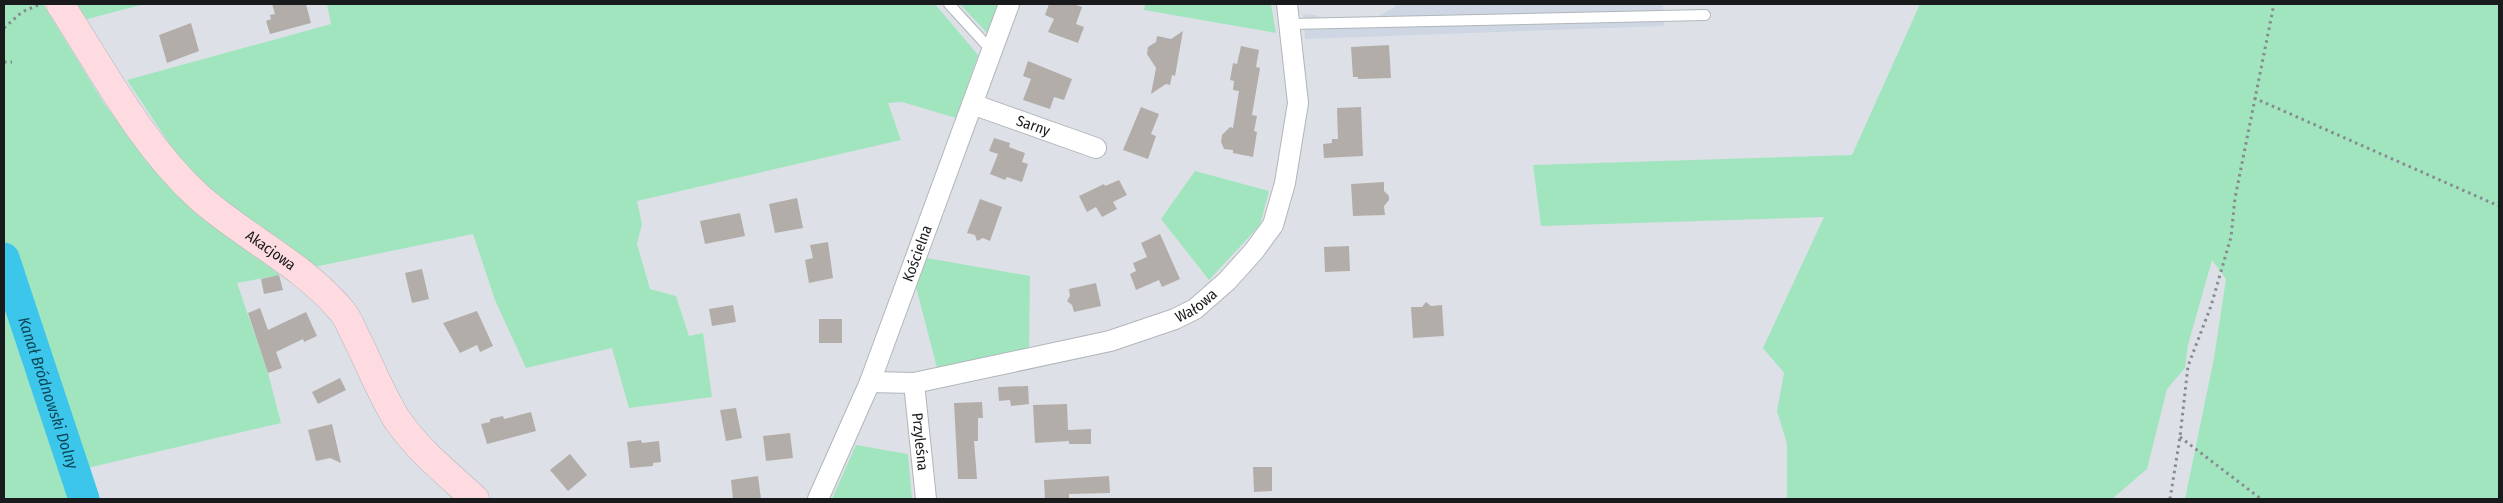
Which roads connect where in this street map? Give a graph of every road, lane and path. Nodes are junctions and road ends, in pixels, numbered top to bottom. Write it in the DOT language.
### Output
graph roads {
  1 [pos="40,4"];
  2 [pos="60,4"];
  3 [pos="950,4"];
  4 [pos="1009,4"];
  5 [pos="1287,4"];
  6 [pos="2274,4"];
  7 [pos="1705,15"];
  8 [pos="1290,24"];
  9 [pos="4,28"];
  10 [pos="991,50"];
  11 [pos="4,62"];
  12 [pos="12,62"];
  13 [pos="2254,98"];
  14 [pos="972,104"];
  15 [pos="1096,148"];
  16 [pos="2499,206"];
  17 [pos="870,382"];
  18 [pos="914,384"];
  19 [pos="2180,437"];
  20 [pos="475,499"];
  21 [pos="818,499"];
  22 [pos="926,499"];
  23 [pos="2170,499"];
  24 [pos="2261,499"];
  1 -- 9 [label="path"];
  2 -- 20 [label="street, Akacjowa"];
  3 -- 10 [label="lane"];
  4 -- 10 [label="street, Kościelna"];
  5 -- 8 [label="street, Wałowa"];
  6 -- 13 [label="path"];
  7 -- 8 [label="lane"];
  8 -- 18 [label="street, Wałowa"];
  10 -- 14 [label="street, Kościelna"];
  11 -- 12 [label="path"];
  13 -- 16 [label="path"];
  13 -- 19 [label="path"];
  14 -- 15 [label="street, Sarny"];
  14 -- 17 [label="street, Kościelna"];
  17 -- 18 [label="street, Wałowa"];
  17 -- 21 [label="street, Kościelna"];
  18 -- 22 [label="street, Przyleśna"];
  19 -- 23 [label="path"];
  19 -- 24 [label="path"];
}
